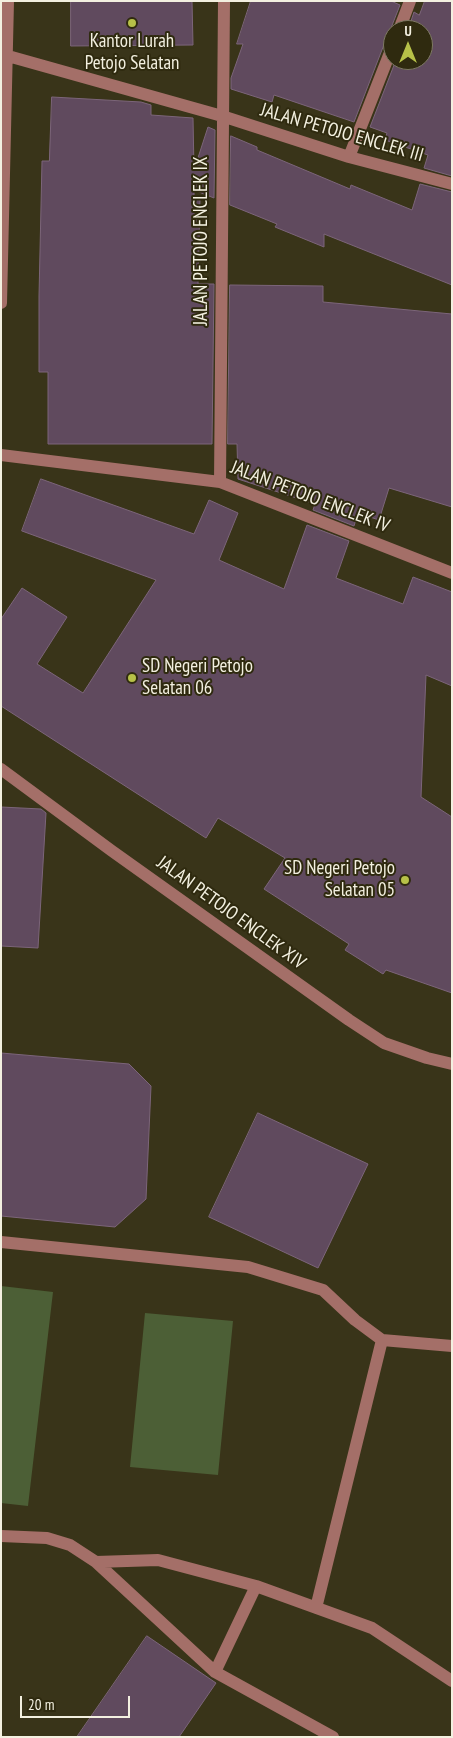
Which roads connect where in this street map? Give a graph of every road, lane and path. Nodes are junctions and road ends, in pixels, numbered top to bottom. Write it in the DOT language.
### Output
graph roads {
  1 [pos="8,1"];
  2 [pos="224,1"];
  3 [pos="410,1"];
  4 [pos="403,20"];
  5 [pos="3,54"];
  6 [pos="383,70"];
  7 [pos="222,116"];
  8 [pos="349,158"];
  9 [pos="452,184"];
  10 [pos="1,303"];
  11 [pos="1,455"];
  12 [pos="220,482"];
  13 [pos="452,573"];
  14 [pos="1,769"];
  15 [pos="452,1064"];
  16 [pos="1,1242"];
  17 [pos="382,1340"];
  18 [pos="452,1346"];
  19 [pos="1,1536"];
  20 [pos="96,1562"];
  21 [pos="256,1586"];
  22 [pos="316,1608"];
  23 [pos="215,1672"];
  24 [pos="452,1681"];
  25 [pos="333,1737"];
  1 -- 5 [label="street"];
  2 -- 7 [label="street, JALAN PETOJO ENCLEK IX"];
  3 -- 4 [label="street"];
  5 -- 7 [label="street, JALAN PETOJO ENCLEK III"];
  5 -- 10 [label="street"];
  6 -- 8 [label="street"];
  7 -- 8 [label="street, JALAN PETOJO ENCLEK III"];
  7 -- 12 [label="street, JALAN PETOJO ENCLEK IX"];
  8 -- 9 [label="street, JALAN PETOJO ENCLEK III"];
  11 -- 12 [label="street, JALAN PETOJO ENCLEK IV"];
  12 -- 13 [label="street, JALAN PETOJO ENCLEK IV"];
  14 -- 15 [label="street, JALAN PETOJO ENCLEK XIV"];
  16 -- 17 [label="street"];
  17 -- 18 [label="street"];
  17 -- 22 [label="street"];
  19 -- 20 [label="street"];
  20 -- 21 [label="street"];
  20 -- 23 [label="street"];
  21 -- 22 [label="street"];
  21 -- 23 [label="street"];
  22 -- 24 [label="street"];
  23 -- 25 [label="street"];
}
